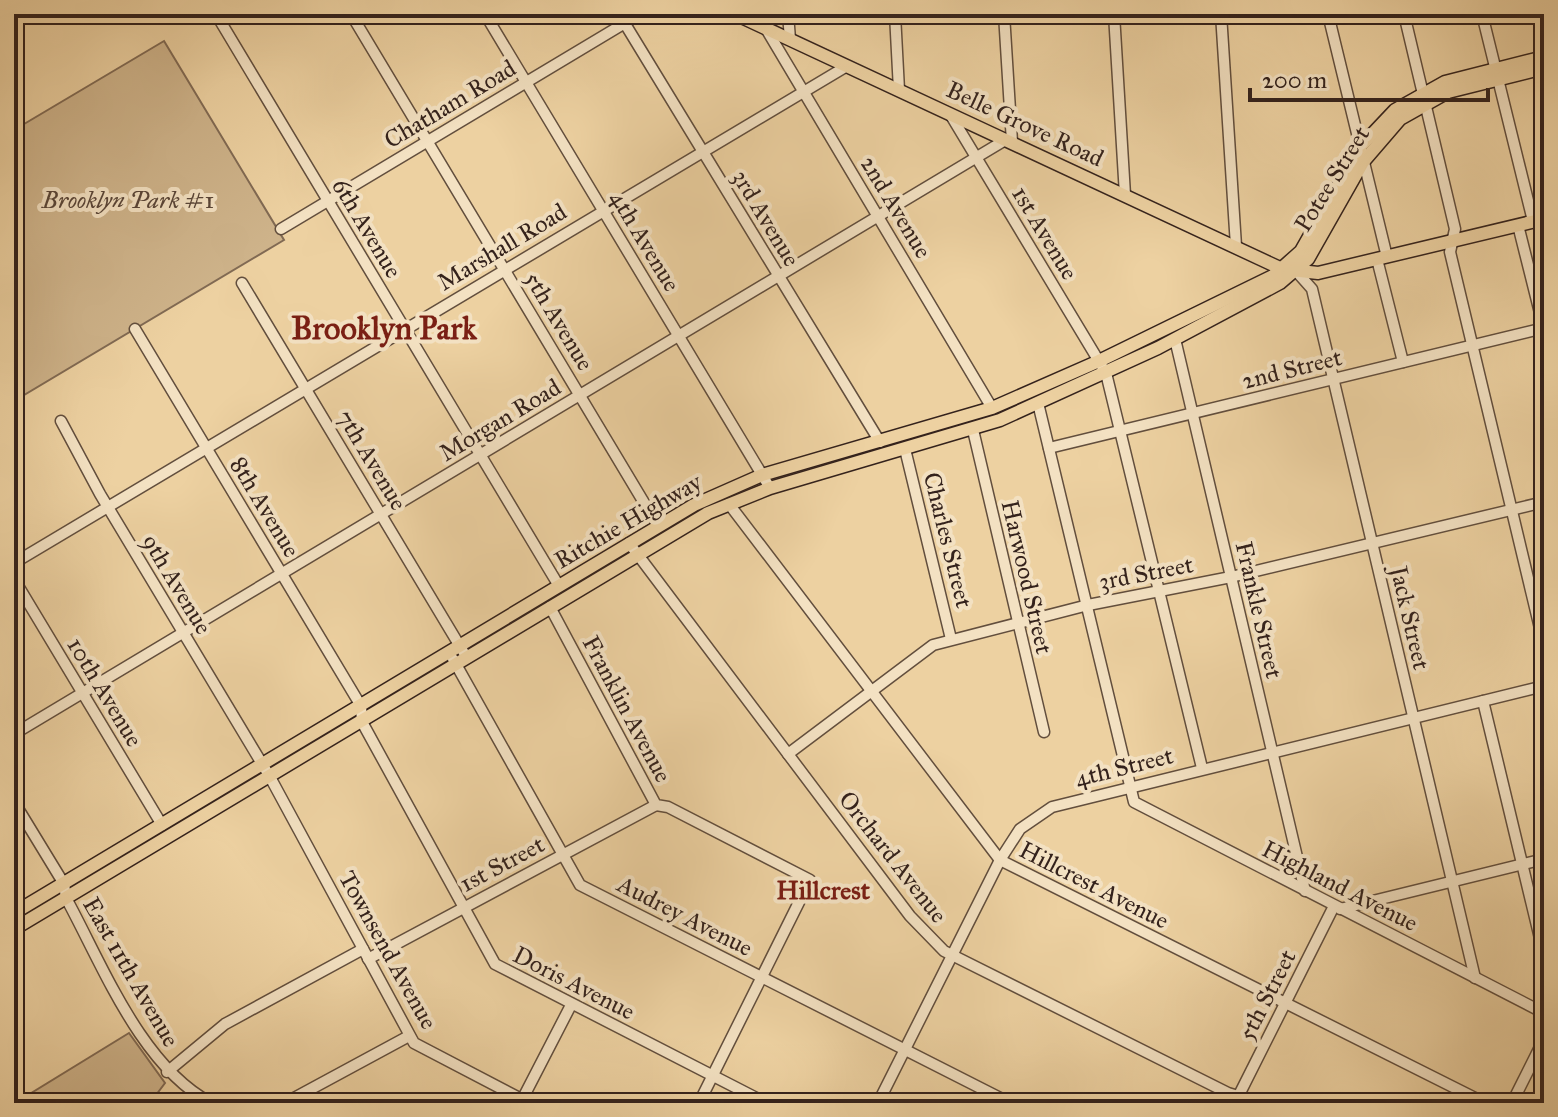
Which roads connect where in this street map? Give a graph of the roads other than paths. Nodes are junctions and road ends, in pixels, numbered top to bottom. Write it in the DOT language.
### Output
graph roads {
  1 [pos="216,14"];
  2 [pos="351,14"];
  3 [pos="485,14"];
  4 [pos="640,14"];
  5 [pos="735,14"];
  6 [pos="788,14"];
  7 [pos="895,14"];
  8 [pos="1004,14"];
  9 [pos="1114,14"];
  10 [pos="1221,14"];
  11 [pos="1328,14"];
  12 [pos="1404,14"];
  13 [pos="1482,14"];
  14 [pos="622,19"];
  15 [pos="765,27"];
  16 [pos="790,39"];
  17 [pos="1544,57"];
  18 [pos="847,66"];
  19 [pos="1544,68"];
  20 [pos="1497,74"];
  21 [pos="526,82"];
  22 [pos="899,90"];
  23 [pos="803,92"];
  24 [pos="1424,97"];
  25 [pos="950,114"];
  26 [pos="1010,140"];
  27 [pos="428,141"];
  28 [pos="1360,147"];
  29 [pos="702,150"];
  30 [pos="977,158"];
  31 [pos="1363,162"];
  32 [pos="1125,195"];
  33 [pos="328,201"];
  34 [pos="603,210"];
  35 [pos="878,217"];
  36 [pos="1539,220"];
  37 [pos="1518,225"];
  38 [pos="281,229"];
  39 [pos="1453,241"];
  40 [pos="1236,246"];
  41 [pos="1301,251"];
  42 [pos="1382,258"];
  43 [pos="504,269"];
  44 [pos="1282,269"];
  45 [pos="1296,271"];
  46 [pos="778,276"];
  47 [pos="242,283"];
  48 [pos="135,329"];
  49 [pos="405,329"];
  50 [pos="1544,329"];
  51 [pos="679,336"];
  52 [pos="1175,339"];
  53 [pos="1473,346"];
  54 [pos="1099,361"];
  55 [pos="1403,362"];
  56 [pos="1106,373"];
  57 [pos="1333,379"];
  58 [pos="305,388"];
  59 [pos="580,395"];
  60 [pos="1038,403"];
  61 [pos="992,408"];
  62 [pos="1192,413"];
  63 [pos="61,421"];
  64 [pos="973,430"];
  65 [pos="1120,430"];
  66 [pos="880,442"];
  67 [pos="206,448"];
  68 [pos="1049,448"];
  69 [pos="905,449"];
  70 [pos="481,455"];
  71 [pos="762,475"];
  72 [pos="770,488"];
  73 [pos="1544,502"];
  74 [pos="729,504"];
  75 [pos="108,507"];
  76 [pos="1512,510"];
  77 [pos="381,514"];
  78 [pos="658,526"];
  79 [pos="629,543"];
  80 [pos="1372,543"];
  81 [pos="638,554"];
  82 [pos="14,563"];
  83 [pos="282,574"];
  84 [pos="1231,577"];
  85 [pos="14,579"];
  86 [pos="559,586"];
  87 [pos="1160,593"];
  88 [pos="1088,605"];
  89 [pos="550,607"];
  90 [pos="1018,624"];
  91 [pos="183,633"];
  92 [pos="951,639"];
  93 [pos="1544,645"];
  94 [pos="455,649"];
  95 [pos="462,661"];
  96 [pos="1544,686"];
  97 [pos="872,691"];
  98 [pos="83,693"];
  99 [pos="1483,701"];
  100 [pos="361,706"];
  101 [pos="1413,718"];
  102 [pos="362,722"];
  103 [pos="1044,732"];
  104 [pos="14,734"];
  105 [pos="1272,751"];
  106 [pos="788,754"];
  107 [pos="262,765"];
  108 [pos="1202,768"];
  109 [pos="270,777"];
  110 [pos="1129,786"];
  111 [pos="14,802"];
  112 [pos="656,805"];
  113 [pos="162,825"];
  114 [pos="561,856"];
  115 [pos="1544,859"];
  116 [pos="1000,860"];
  117 [pos="1522,864"];
  118 [pos="1452,881"];
  119 [pos="64,884"];
  120 [pos="1305,891"];
  121 [pos="66,898"];
  122 [pos="1337,907"];
  123 [pos="463,908"];
  124 [pos="14,913"];
  125 [pos="14,929"];
  126 [pos="365,954"];
  127 [pos="952,955"];
  128 [pos="1544,955"];
  129 [pos="761,978"];
  130 [pos="1475,978"];
  131 [pos="1285,1003"];
  132 [pos="571,1005"];
  133 [pos="1544,1013"];
  134 [pos="409,1036"];
  135 [pos="1544,1039"];
  136 [pos="905,1050"];
  137 [pos="167,1072"];
  138 [pos="712,1076"];
  139 [pos="1237,1099"];
  140 [pos="525,1101"];
  141 [pos="211,1103"];
  142 [pos="285,1103"];
  143 [pos="699,1103"];
  144 [pos="766,1103"];
  145 [pos="878,1103"];
  146 [pos="1010,1103"];
  147 [pos="1261,1103"];
  148 [pos="1485,1103"];
  149 [pos="1512,1103"];
  1 -- 33 [label="street, 6th Avenue"];
  2 -- 27 [label="street, 5th Avenue"];
  3 -- 21 [label="street, 4th Avenue"];
  4 -- 14 [label="street, Chatham Road"];
  5 -- 15 [label="main road, Belle Grove Road"];
  6 -- 16 [label="street"];
  7 -- 22 [label="street"];
  8 -- 26 [label="street"];
  9 -- 32 [label="street"];
  10 -- 40 [label="street"];
  11 -- 28 [label="street"];
  12 -- 24 [label="street"];
  13 -- 20 [label="street"];
  14 -- 21 [label="street, Chatham Road"];
  14 -- 29 [label="street, 3rd Avenue"];
  15 -- 16 [label="main road, Belle Grove Road"];
  15 -- 23 [label="street, 2nd Avenue"];
  16 -- 18 [label="main road, Belle Grove Road"];
  17 -- 20 [label="main road, Potee Street"];
  18 -- 22 [label="main road, Belle Grove Road"];
  18 -- 23 [label="street, Marshall Road"];
  19 -- 20 [label="main road, Potee Street"];
  20 -- 24 [label="main road, Potee Street"];
  20 -- 36 [label="street"];
  21 -- 27 [label="street, Chatham Road"];
  21 -- 34 [label="street, 4th Avenue"];
  22 -- 25 [label="main road, Belle Grove Road"];
  23 -- 29 [label="street, Marshall Road"];
  23 -- 35 [label="street, 2nd Avenue"];
  24 -- 28 [label="main road, Potee Street"];
  24 -- 31 [label="main road, Potee Street"];
  24 -- 39 [label="street"];
  25 -- 26 [label="main road, Belle Grove Road"];
  25 -- 30 [label="street, 1st Avenue"];
  26 -- 30 [label="street, Morgan Road"];
  26 -- 32 [label="main road, Belle Grove Road"];
  27 -- 33 [label="street, Chatham Road"];
  27 -- 43 [label="street, 5th Avenue"];
  28 -- 31 [label="street"];
  28 -- 41 [label="main road, Potee Street"];
  29 -- 34 [label="street, Marshall Road"];
  29 -- 46 [label="street, 3rd Avenue"];
  30 -- 35 [label="street, Morgan Road"];
  30 -- 54 [label="street, 1st Avenue"];
  31 -- 42 [label="street"];
  31 -- 45 [label="main road, Potee Street"];
  32 -- 40 [label="main road, Belle Grove Road"];
  33 -- 38 [label="street, Chatham Road"];
  33 -- 49 [label="street, 6th Avenue"];
  34 -- 43 [label="street, Marshall Road"];
  34 -- 51 [label="street, 4th Avenue"];
  35 -- 46 [label="street, Morgan Road"];
  35 -- 61 [label="street, 2nd Avenue"];
  36 -- 37 [label="main road, Belle Grove Road"];
  37 -- 39 [label="main road, Belle Grove Road"];
  37 -- 50 [label="street"];
  39 -- 42 [label="main road, Belle Grove Road"];
  39 -- 53 [label="street"];
  40 -- 44 [label="main road, Belle Grove Road"];
  41 -- 44 [label="main road, Ritchie Highway"];
  42 -- 45 [label="main road, Belle Grove Road"];
  42 -- 55 [label="street"];
  43 -- 49 [label="street, Marshall Road"];
  43 -- 59 [label="street, 5th Avenue"];
  44 -- 45 [label="main road, Belle Grove Road"];
  44 -- 54 [label="main road, Ritchie Highway"];
  45 -- 52 [label="main road, Ritchie Highway"];
  45 -- 57 [label="street, Jack Street"];
  46 -- 51 [label="street, Morgan Road"];
  46 -- 66 [label="street, 3rd Avenue"];
  47 -- 58 [label="street, 7th Avenue"];
  48 -- 67 [label="street, 8th Avenue"];
  49 -- 58 [label="street, Marshall Road"];
  49 -- 70 [label="street, 6th Avenue"];
  50 -- 53 [label="street, 2nd Street"];
  51 -- 59 [label="street, Morgan Road"];
  51 -- 71 [label="street, 4th Avenue"];
  52 -- 56 [label="main road, Ritchie Highway"];
  52 -- 62 [label="street, Frankle Street"];
  53 -- 55 [label="street, 2nd Street"];
  53 -- 76 [label="street"];
  54 -- 56 [label="street, 1st Avenue"];
  54 -- 61 [label="main road, Ritchie Highway"];
  55 -- 57 [label="street, 2nd Street"];
  56 -- 60 [label="main road, Ritchie Highway"];
  56 -- 65 [label="street, 1st Avenue"];
  57 -- 62 [label="street, 2nd Street"];
  57 -- 80 [label="street, Jack Street"];
  58 -- 67 [label="street, Marshall Road"];
  58 -- 77 [label="street, 7th Avenue"];
  59 -- 70 [label="street, Morgan Road"];
  59 -- 78 [label="street, 5th Avenue"];
  60 -- 64 [label="main road, Ritchie Highway"];
  60 -- 68 [label="street"];
  61 -- 66 [label="main road, Ritchie Highway"];
  62 -- 65 [label="street, 2nd Street"];
  62 -- 84 [label="street, Frankle Street"];
  63 -- 75 [label="street, 9th Avenue"];
  64 -- 69 [label="main road, Ritchie Highway"];
  64 -- 90 [label="street, Harwood Street"];
  65 -- 68 [label="street, 2nd Street"];
  65 -- 87 [label="street, 1st Avenue"];
  66 -- 71 [label="main road, Ritchie Highway"];
  67 -- 75 [label="street, Marshall Road"];
  67 -- 83 [label="street, 8th Avenue"];
  68 -- 88 [label="street"];
  69 -- 72 [label="main road, Ritchie Highway"];
  69 -- 92 [label="street, Charles Street"];
  70 -- 77 [label="street, Morgan Road"];
  70 -- 86 [label="street, 6th Avenue"];
  71 -- 72 [label="street, 4th Avenue"];
  71 -- 78 [label="main road, Ritchie Highway"];
  72 -- 74 [label="main road, Ritchie Highway"];
  73 -- 76 [label="street, 3rd Street"];
  74 -- 81 [label="main road, Ritchie Highway"];
  74 -- 97 [label="street, Hillcrest Avenue"];
  75 -- 82 [label="street, Marshall Road"];
  75 -- 91 [label="street, 9th Avenue"];
  76 -- 80 [label="street, 3rd Street"];
  76 -- 93 [label="street"];
  77 -- 83 [label="street, Morgan Road"];
  77 -- 94 [label="street, 7th Avenue"];
  78 -- 79 [label="main road, Ritchie Highway"];
  79 -- 81 [label="street, Orchard Avenue"];
  79 -- 86 [label="main road, Ritchie Highway"];
  80 -- 84 [label="street, 3rd Street"];
  80 -- 101 [label="street, Jack Street"];
  81 -- 89 [label="main road, Ritchie Highway"];
  81 -- 106 [label="street, Orchard Avenue"];
  83 -- 91 [label="street, Morgan Road"];
  83 -- 100 [label="street, 8th Avenue"];
  84 -- 87 [label="street, 3rd Street"];
  84 -- 105 [label="street, Frankle Street"];
  85 -- 98 [label="street, 10th Avenue"];
  86 -- 94 [label="main road, Ritchie Highway"];
  87 -- 88 [label="street, 3rd Street"];
  87 -- 108 [label="street, 1st Avenue"];
  88 -- 90 [label="street, 3rd Street"];
  88 -- 110 [label="street"];
  89 -- 95 [label="main road, Ritchie Highway"];
  89 -- 112 [label="street, Franklin Avenue"];
  90 -- 92 [label="street, 3rd Street"];
  90 -- 103 [label="street, Harwood Street"];
  91 -- 98 [label="street, Morgan Road"];
  91 -- 107 [label="street, 9th Avenue"];
  92 -- 97 [label="street, 3rd Street"];
  94 -- 95 [label="street, Audrey Avenue"];
  94 -- 100 [label="main road, Ritchie Highway"];
  95 -- 102 [label="main road, Ritchie Highway"];
  95 -- 114 [label="street, Audrey Avenue"];
  96 -- 99 [label="street, 4th Street"];
  97 -- 106 [label="street, 3rd Street"];
  97 -- 116 [label="street, Hillcrest Avenue"];
  98 -- 104 [label="street, Morgan Road"];
  98 -- 113 [label="street, 10th Avenue"];
  99 -- 101 [label="street, 4th Street"];
  99 -- 117 [label="street"];
  100 -- 102 [label="street, Doris Avenue"];
  100 -- 107 [label="main road, Ritchie Highway"];
  101 -- 105 [label="street, 4th Street"];
  101 -- 118 [label="street, Jack Street"];
  102 -- 109 [label="main road, Ritchie Highway"];
  102 -- 123 [label="street, Doris Avenue"];
  105 -- 108 [label="street, 4th Street"];
  105 -- 120 [label="street, Frankle Street"];
  106 -- 127 [label="street, Orchard Avenue"];
  107 -- 109 [label="street, Townsend Avenue"];
  107 -- 113 [label="main road, Ritchie Highway"];
  108 -- 110 [label="street, 4th Street"];
  109 -- 121 [label="main road, Ritchie Highway"];
  109 -- 126 [label="street, Townsend Avenue"];
  110 -- 116 [label="street, 4th Street"];
  110 -- 120 [label="street, Highland Avenue"];
  111 -- 119 [label="street"];
  112 -- 114 [label="street, 1st Street"];
  112 -- 129 [label="street, Franklin Avenue"];
  113 -- 119 [label="main road, Ritchie Highway"];
  114 -- 123 [label="street, 1st Street"];
  114 -- 129 [label="street, Audrey Avenue"];
  115 -- 117 [label="street"];
  116 -- 127 [label="street, 4th Street"];
  116 -- 131 [label="street, Hillcrest Avenue"];
  117 -- 118 [label="street"];
  117 -- 128 [label="street"];
  118 -- 122 [label="street"];
  118 -- 130 [label="street, Jack Street"];
  119 -- 121 [label="street, East 11th Avenue"];
  119 -- 124 [label="main road, Ritchie Highway"];
  120 -- 122 [label="street, Highland Avenue"];
  121 -- 125 [label="main road, Ritchie Highway"];
  121 -- 137 [label="street, East 11th Avenue"];
  122 -- 130 [label="street, Highland Avenue"];
  122 -- 131 [label="street, 5th Street"];
  123 -- 126 [label="street, 1st Street"];
  123 -- 132 [label="street, Doris Avenue"];
  126 -- 134 [label="street, Townsend Avenue"];
  126 -- 137 [label="street, 1st Street"];
  127 -- 136 [label="street, 4th Street"];
  127 -- 139 [label="street, Orchard Avenue"];
  129 -- 136 [label="street, Audrey Avenue"];
  129 -- 138 [label="street"];
  130 -- 133 [label="street, Highland Avenue"];
  131 -- 139 [label="street, 5th Street"];
  131 -- 148 [label="street, Hillcrest Avenue"];
  132 -- 138 [label="street, Doris Avenue"];
  132 -- 140 [label="street"];
  134 -- 140 [label="street, Townsend Avenue"];
  134 -- 142 [label="street"];
  135 -- 149 [label="street"];
  136 -- 145 [label="street, 4th Street"];
  136 -- 146 [label="street, Audrey Avenue"];
  137 -- 141 [label="street, East 11th Avenue"];
  138 -- 143 [label="street"];
  138 -- 144 [label="street, Doris Avenue"];
  139 -- 147 [label="street, Orchard Avenue"];
}
